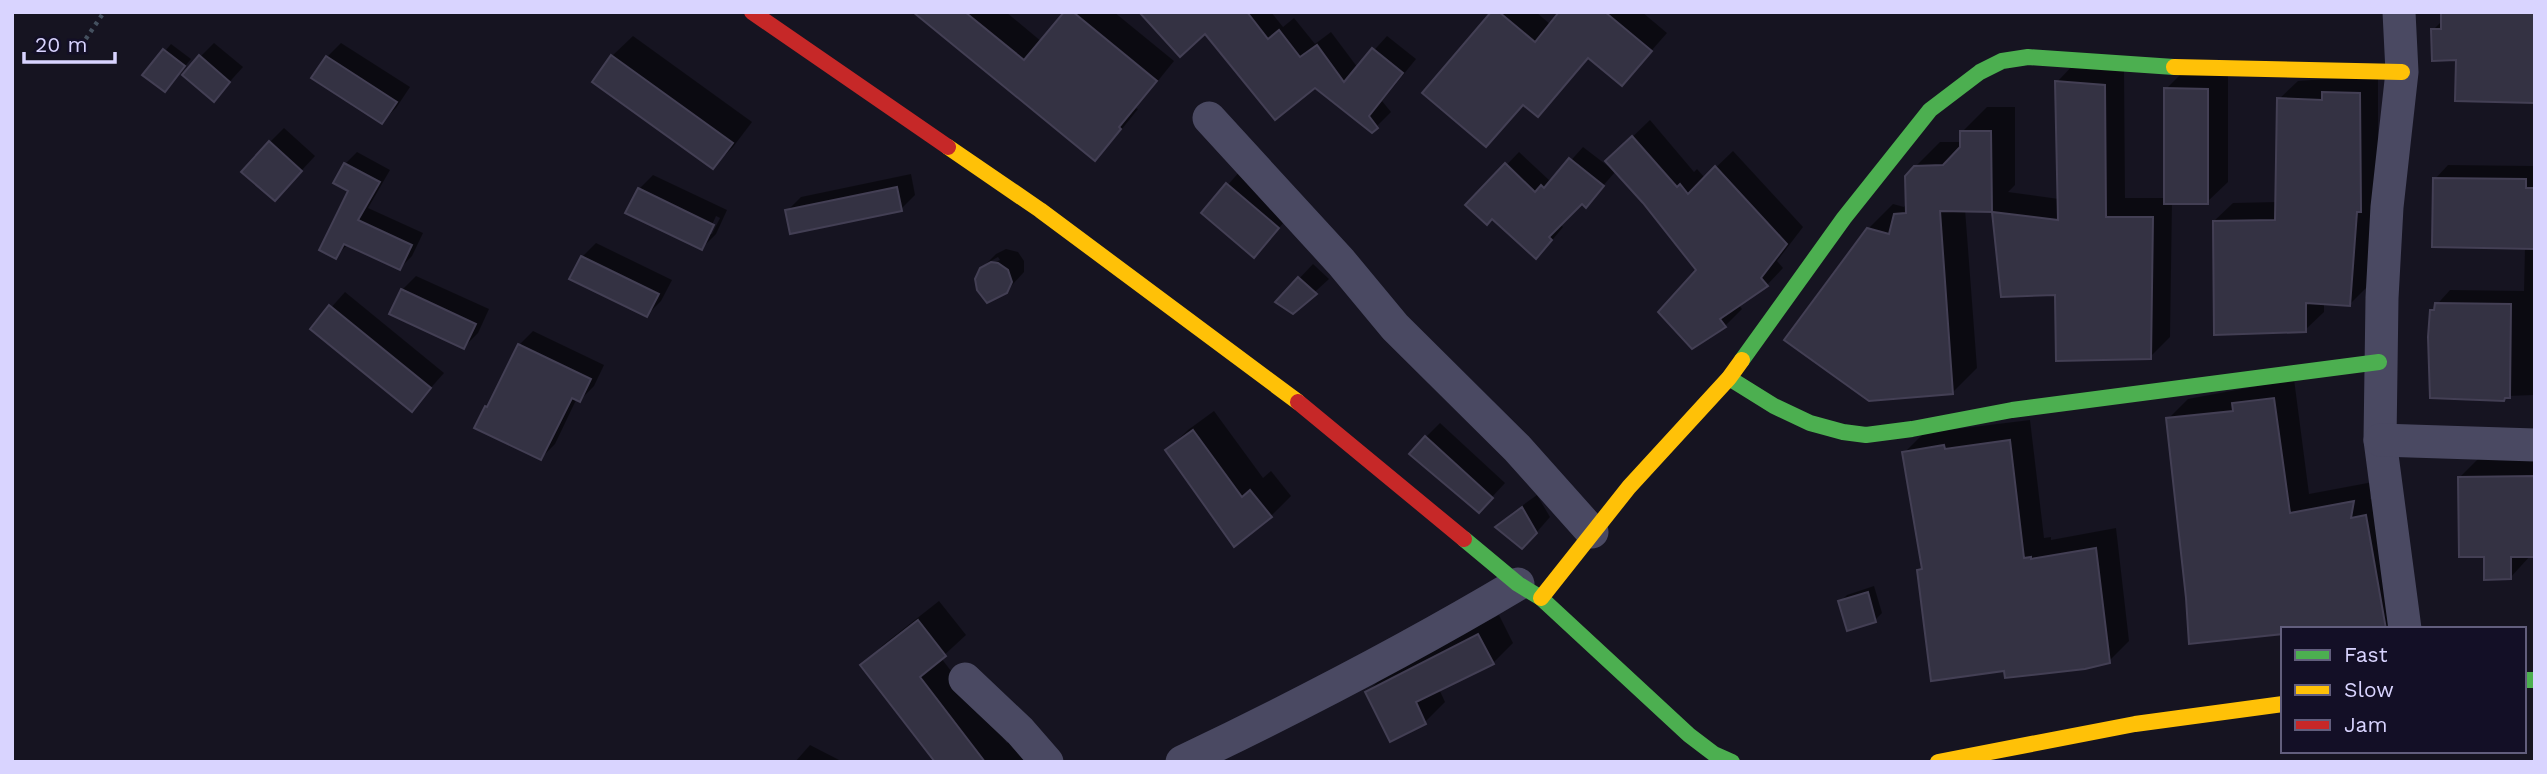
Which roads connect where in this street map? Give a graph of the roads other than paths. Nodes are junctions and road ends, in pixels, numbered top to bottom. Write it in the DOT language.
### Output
graph roads {
  1 [pos="752,12"];
  2 [pos="2399,12"];
  3 [pos="2402,72"];
  4 [pos="1209,118"];
  5 [pos="2379,362"];
  6 [pos="1729,378"];
  7 [pos="2380,440"];
  8 [pos="2535,445"];
  9 [pos="1592,532"];
  10 [pos="1530,591"];
  11 [pos="2405,627"];
  12 [pos="965,679"];
  13 [pos="2281,704"];
  14 [pos="1047,762"];
  15 [pos="1182,762"];
  16 [pos="1732,762"];
  17 [pos="1938,762"];
  1 -- 10 [label="street"];
  2 -- 3 [label="street"];
  3 -- 5 [label="street"];
  3 -- 6 [label="street"];
  4 -- 9 [label="street"];
  5 -- 6 [label="street"];
  5 -- 7 [label="street"];
  6 -- 9 [label="street"];
  7 -- 8 [label="street"];
  7 -- 11 [label="street"];
  9 -- 10 [label="street"];
  10 -- 15 [label="street"];
  10 -- 16 [label="street"];
  12 -- 14 [label="street"];
  13 -- 17 [label="street"];
}
